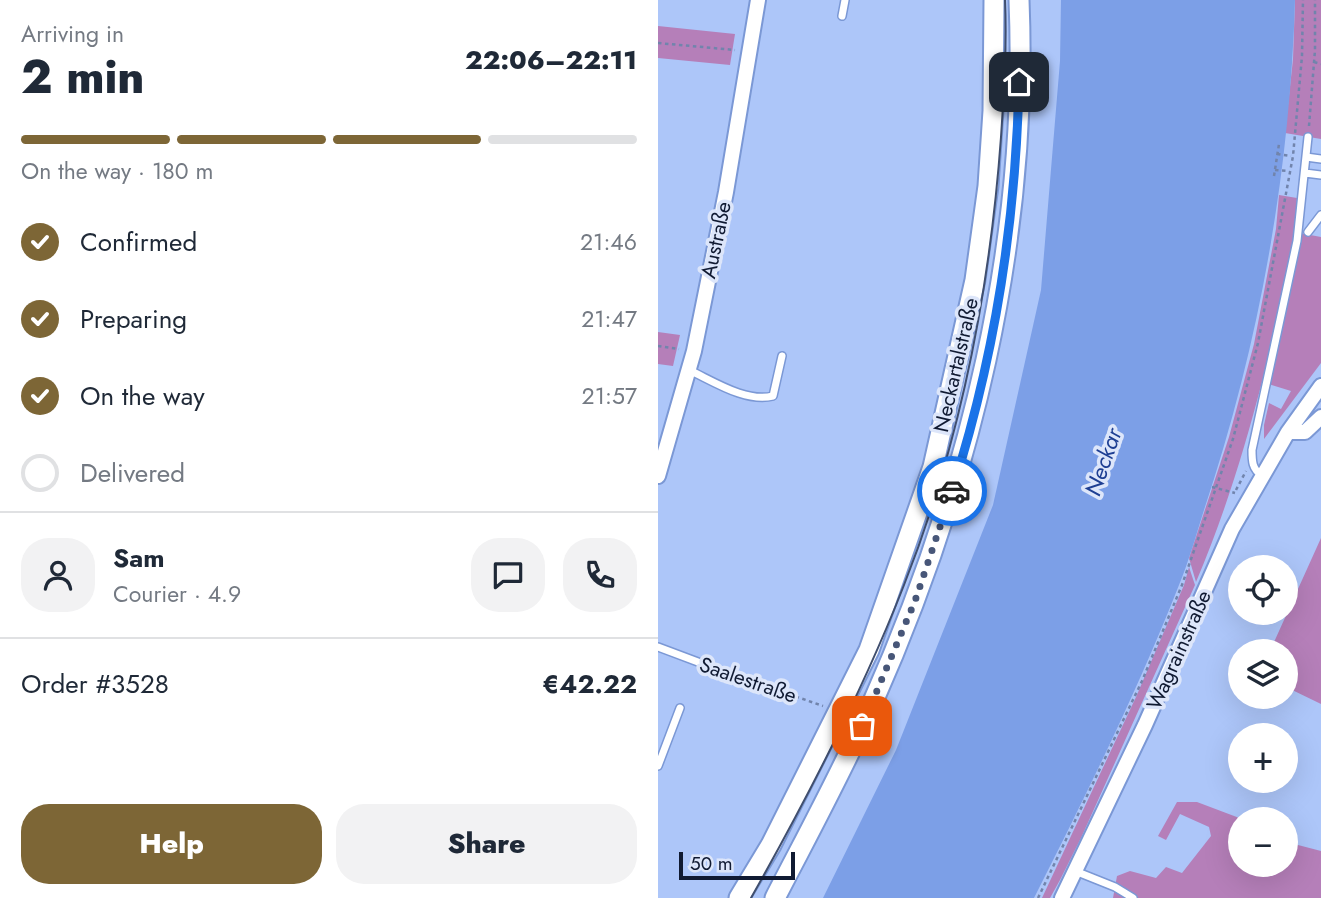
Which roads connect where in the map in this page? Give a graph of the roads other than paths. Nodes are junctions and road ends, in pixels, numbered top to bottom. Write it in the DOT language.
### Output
graph roads {
  1 [pos="758,0"];
  2 [pos="845,0"];
  3 [pos="994,0"];
  4 [pos="1019,0"];
  5 [pos="842,16"];
  6 [pos="1308,137"];
  7 [pos="1306,157"];
  8 [pos="1321,159"];
  9 [pos="1304,173"];
  10 [pos="1321,175"];
  11 [pos="1321,215"];
  12 [pos="1308,232"];
  13 [pos="782,356"];
  14 [pos="688,369"];
  15 [pos="1321,387"];
  16 [pos="1321,417"];
  17 [pos="1288,432"];
  18 [pos="658,475"];
  19 [pos="1262,475"];
  20 [pos="658,647"];
  21 [pos="714,668"];
  22 [pos="680,708"];
  23 [pos="658,766"];
  24 [pos="1075,872"];
  25 [pos="739,898"];
  26 [pos="775,898"];
  27 [pos="1062,898"];
  28 [pos="1133,898"];
  1 -- 14 [label="street, Austraße"];
  2 -- 5 [label="lane"];
  3 -- 25 [label="main road, Neckartalstraße"];
  4 -- 26 [label="main road, Neckartalstraße"];
  6 -- 7 [label="lane"];
  7 -- 8 [label="lane"];
  7 -- 9 [label="lane"];
  9 -- 10 [label="lane"];
  9 -- 19 [label="lane"];
  11 -- 12 [label="lane"];
  13 -- 14 [label="lane"];
  14 -- 18 [label="street, Austraße"];
  15 -- 17 [label="street, Wagrainstraße"];
  16 -- 17 [label="street"];
  17 -- 19 [label="street, Wagrainstraße"];
  19 -- 24 [label="street, Wagrainstraße"];
  20 -- 21 [label="lane, Saalestraße"];
  22 -- 23 [label="lane"];
  24 -- 27 [label="street, Wagrainstraße"];
  24 -- 28 [label="lane"];
}
